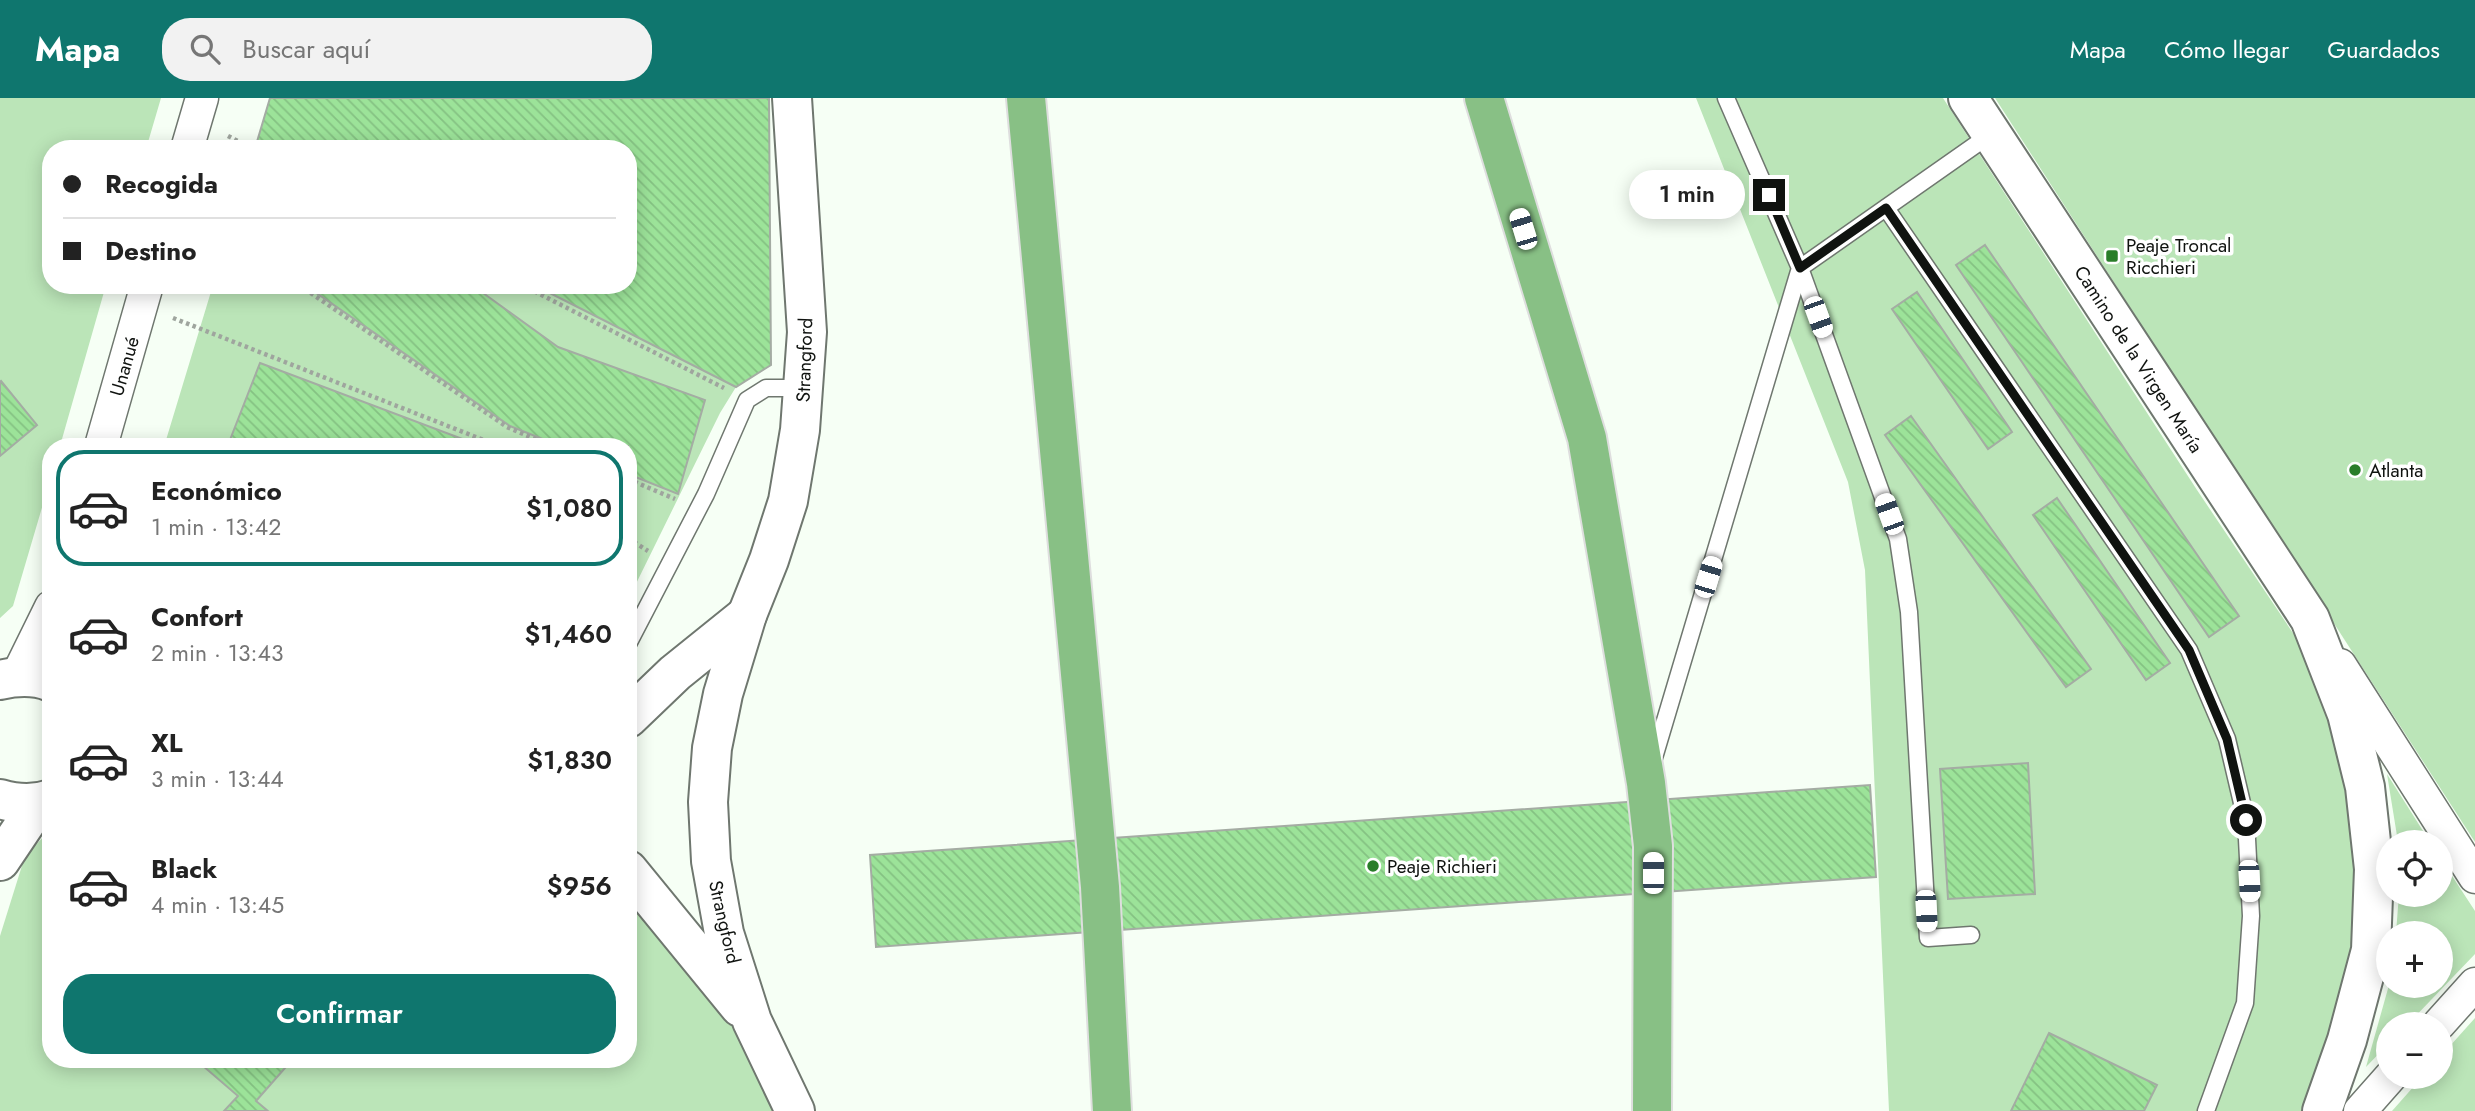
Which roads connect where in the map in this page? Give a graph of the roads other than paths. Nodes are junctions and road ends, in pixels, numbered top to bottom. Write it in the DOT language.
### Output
graph roads {
  1 [pos="202,98"];
  2 [pos="792,98"];
  3 [pos="1026,98"];
  4 [pos="1483,98"];
  5 [pos="1726,98"];
  6 [pos="1968,98"];
  7 [pos="1992,134"];
  8 [pos="190,140"];
  9 [pos="1886,208"];
  10 [pos="1800,268"];
  11 [pos="144,296"];
  12 [pos="805,388"];
  13 [pos="103,438"];
  14 [pos="747,614"];
  15 [pos="2310,619"];
  16 [pos="637,627"];
  17 [pos="42,630"];
  18 [pos="22,680"];
  19 [pos="637,709"];
  20 [pos="1646,783"];
  21 [pos="0,799"];
  22 [pos="42,801"];
  23 [pos="42,805"];
  24 [pos="0,861"];
  25 [pos="2475,877"];
  26 [pos="637,881"];
  27 [pos="1971,935"];
  28 [pos="2475,984"];
  29 [pos="2450,1012"];
  30 [pos="752,1021"];
  31 [pos="2380,1089"];
  32 [pos="795,1111"];
  33 [pos="1112,1111"];
  34 [pos="1652,1111"];
  35 [pos="2206,1111"];
  36 [pos="2322,1111"];
  37 [pos="2360,1111"];
  1 -- 8 [label="street"];
  2 -- 12 [label="street, Strangford"];
  3 -- 33 [label="highway"];
  4 -- 20 [label="highway"];
  5 -- 10 [label="lane"];
  6 -- 7 [label="street, Camino de la Virgen María"];
  7 -- 9 [label="lane"];
  7 -- 15 [label="street, Camino de la Virgen María"];
  9 -- 10 [label="lane"];
  9 -- 35 [label="lane"];
  10 -- 20 [label="lane"];
  10 -- 27 [label="lane"];
  11 -- 13 [label="street, Unanué"];
  12 -- 14 [label="street, Strangford"];
  12 -- 16 [label="lane"];
  14 -- 19 [label="street, Strangford"];
  14 -- 30 [label="street, Strangford"];
  15 -- 25 [label="street, Camino de la Virgen María"];
  15 -- 36 [label="street, Camino de la Virgen María"];
  17 -- 18 [label="street"];
  20 -- 34 [label="highway"];
  21 -- 22 [label="street"];
  23 -- 24 [label="street"];
  26 -- 30 [label="street, Strangford"];
  28 -- 29 [label="street"];
  30 -- 32 [label="street, Strangford"];
  31 -- 37 [label="street"];
}
